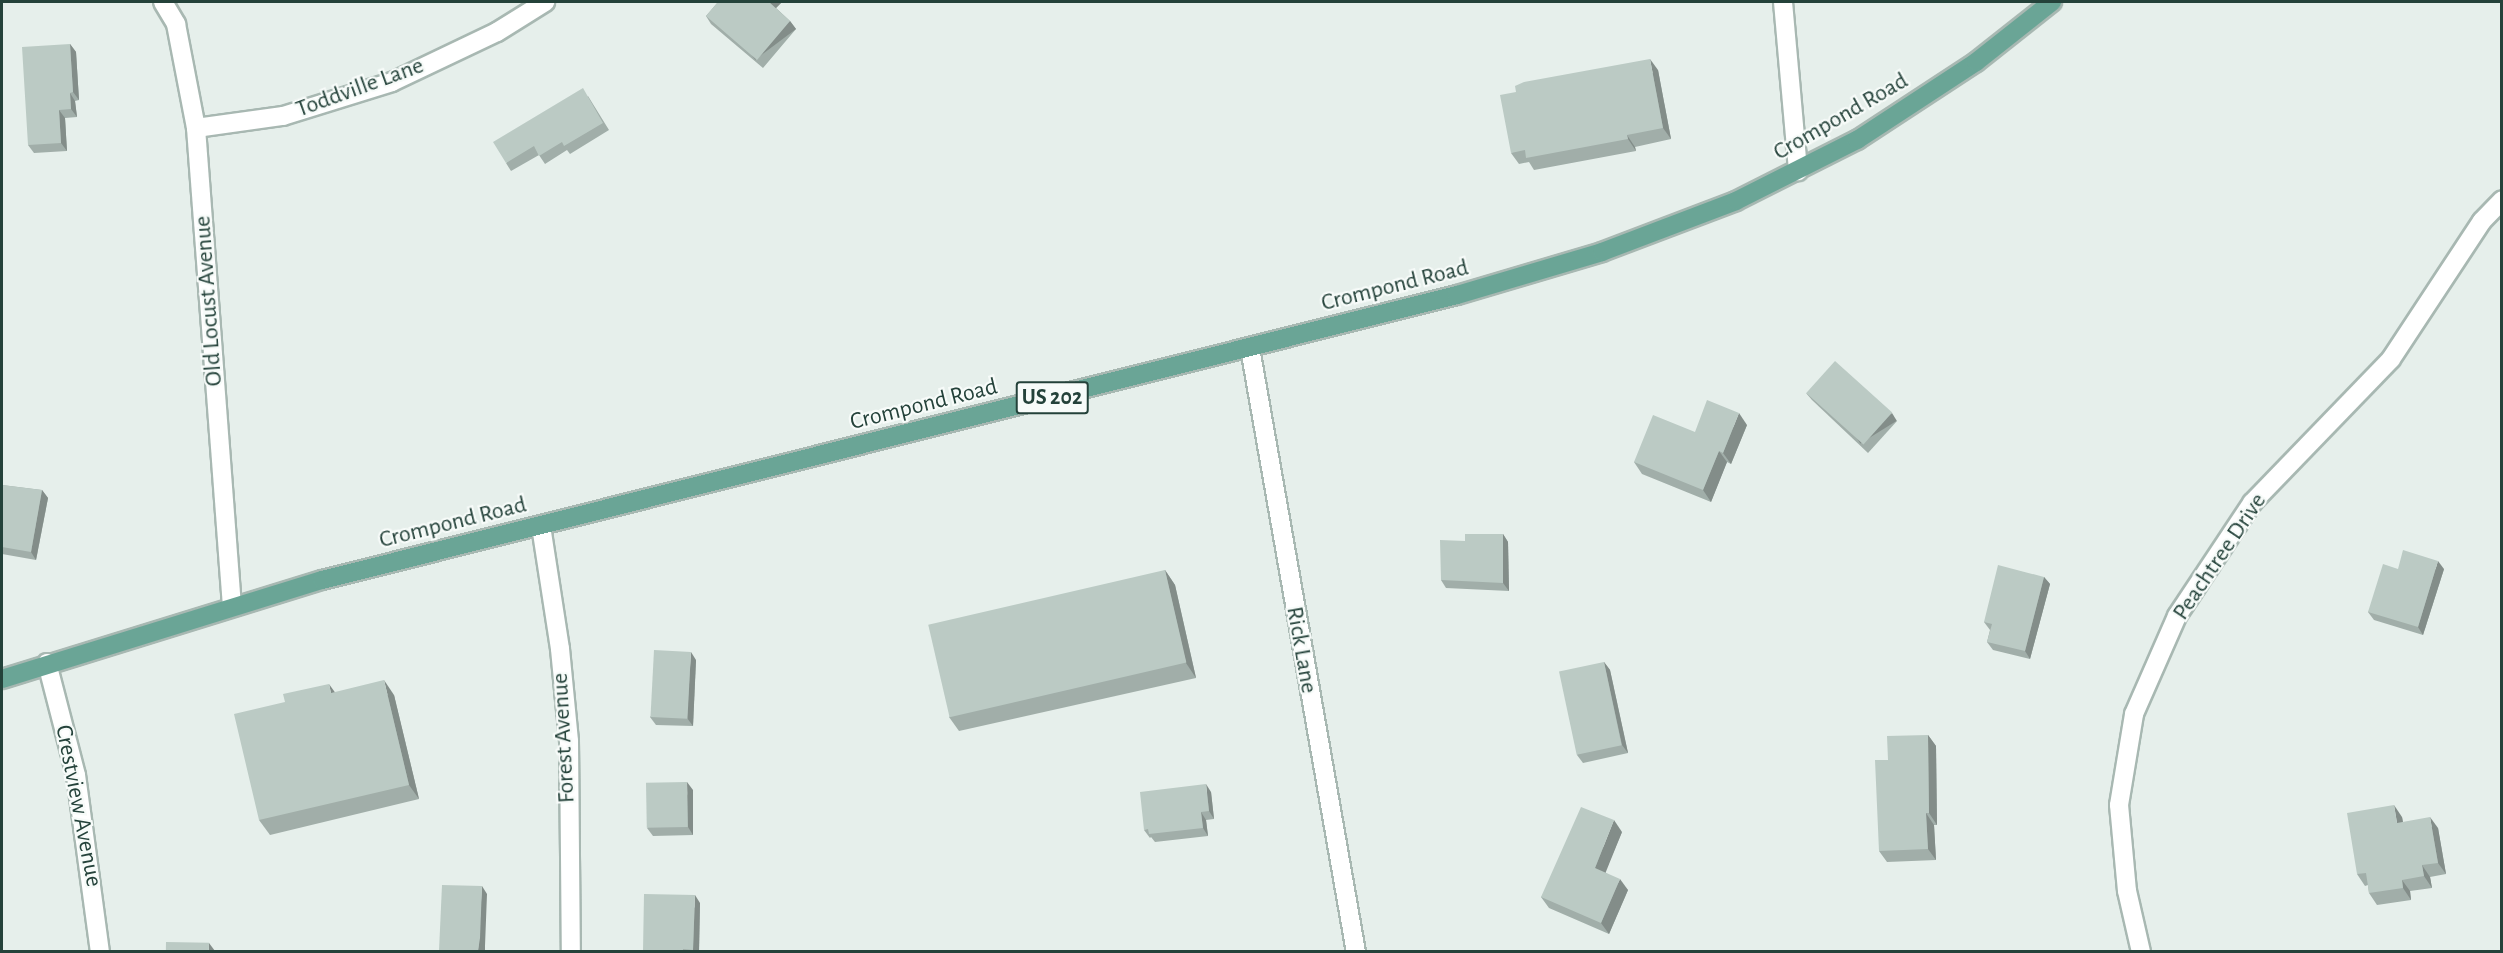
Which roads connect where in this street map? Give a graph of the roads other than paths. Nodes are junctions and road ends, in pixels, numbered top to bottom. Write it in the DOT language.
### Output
graph roads {
  1 [pos="163,2"];
  2 [pos="545,2"];
  3 [pos="1783,2"];
  4 [pos="2052,2"];
  5 [pos="196,128"];
  6 [pos="1798,171"];
  7 [pos="2502,200"];
  8 [pos="1250,348"];
  9 [pos="541,526"];
  10 [pos="232,605"];
  11 [pos="47,663"];
  12 [pos="2,679"];
  13 [pos="100,951"];
  14 [pos="571,951"];
  15 [pos="1356,951"];
  16 [pos="2141,951"];
  1 -- 5 [label="street, Old Locust Avenue"];
  2 -- 5 [label="street, Toddville Lane"];
  3 -- 6 [label="street"];
  4 -- 6 [label="main road, Crompond Road / US 202"];
  5 -- 10 [label="street, Old Locust Avenue"];
  6 -- 8 [label="main road, Crompond Road / US 202"];
  7 -- 16 [label="street, Peachtree Drive"];
  8 -- 9 [label="main road, Crompond Road / US 202"];
  8 -- 15 [label="street, Rick Lane"];
  9 -- 10 [label="main road, Crompond Road / US 202"];
  9 -- 14 [label="street, Forest Avenue"];
  10 -- 11 [label="main road, Crompond Road / US 202"];
  11 -- 12 [label="main road, Crompond Road / US 202"];
  11 -- 13 [label="street, Crestview Avenue"];
}
